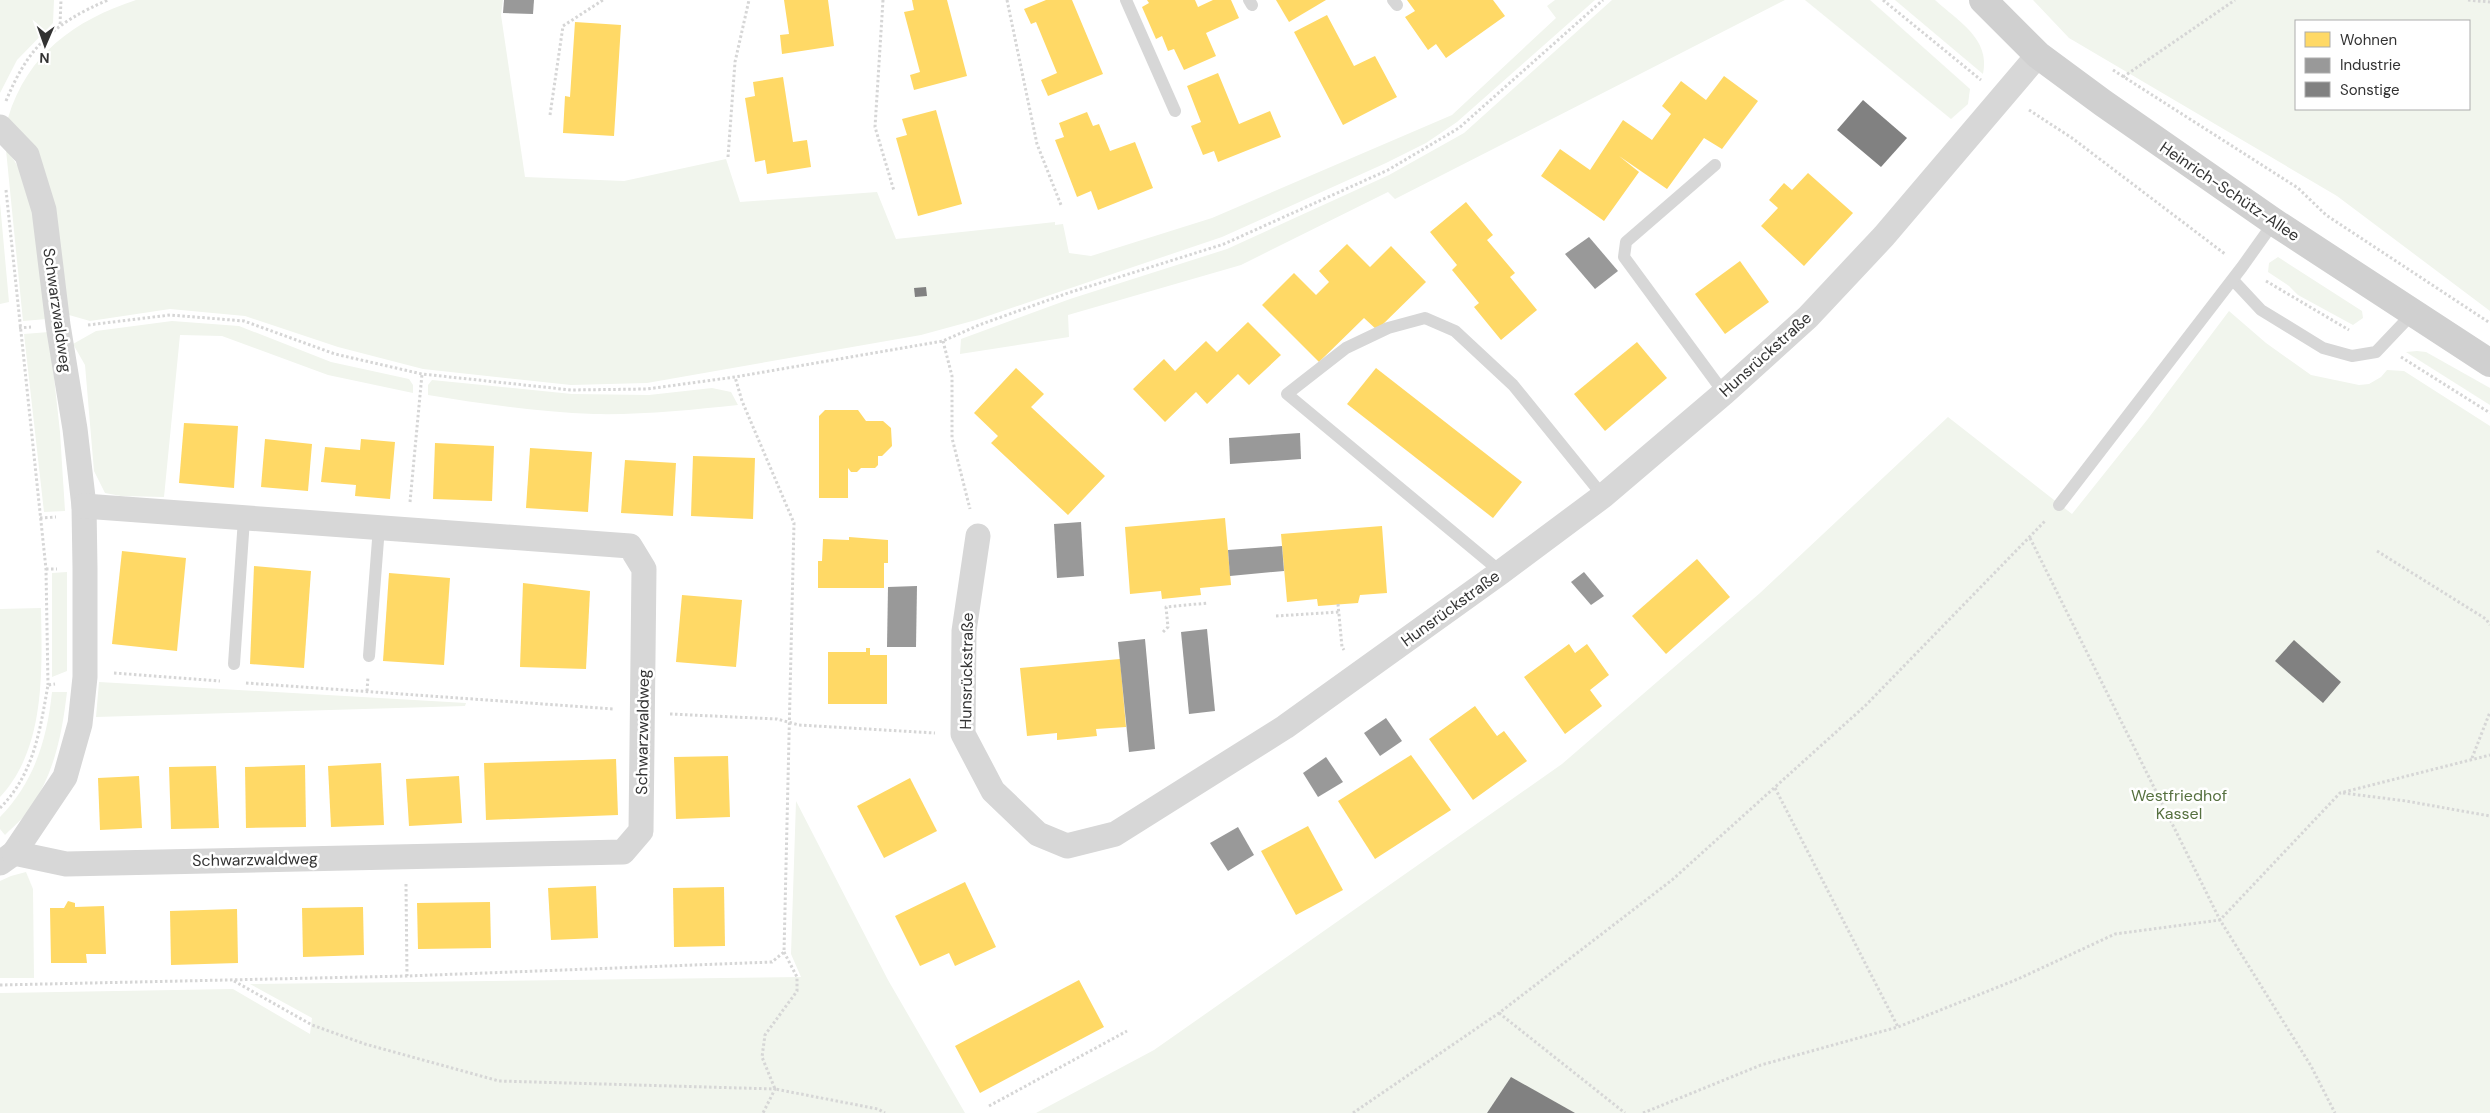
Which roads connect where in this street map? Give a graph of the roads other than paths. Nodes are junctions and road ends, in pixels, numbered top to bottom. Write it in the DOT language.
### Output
graph roads {
  1 [pos="1126,0"];
  2 [pos="1983,0"];
  3 [pos="2038,54"];
  4 [pos="1175,111"];
  5 [pos="2,118"];
  6 [pos="1714,165"];
  7 [pos="2274,222"];
  8 [pos="2233,280"];
  9 [pos="2413,313"];
  10 [pos="2490,363"];
  11 [pos="1724,393"];
  12 [pos="1603,496"];
  13 [pos="2059,505"];
  14 [pos="84,506"];
  15 [pos="244,519"];
  16 [pos="379,528"];
  17 [pos="978,536"];
  18 [pos="1501,572"];
  19 [pos="369,656"];
  20 [pos="234,664"];
  21 [pos="7,858"];
  1 -- 4 [label="lane"];
  2 -- 3 [label="main road, Heinrich-Schütz-Allee"];
  3 -- 7 [label="main road, Heinrich-Schütz-Allee"];
  3 -- 11 [label="street, Hunsrückstraße"];
  5 -- 14 [label="street, Schwarzwaldweg"];
  6 -- 11 [label="lane"];
  7 -- 8 [label="lane"];
  7 -- 9 [label="main road, Heinrich-Schütz-Allee"];
  8 -- 9 [label="lane"];
  8 -- 13 [label="lane"];
  9 -- 10 [label="main road, Heinrich-Schütz-Allee"];
  11 -- 12 [label="street, Hunsrückstraße"];
  12 -- 18 [label="street, Hunsrückstraße"];
  12 -- 18 [label="lane"];
  14 -- 15 [label="street, Schwarzwaldweg"];
  14 -- 21 [label="street, Schwarzwaldweg"];
  15 -- 16 [label="street, Schwarzwaldweg"];
  15 -- 20 [label="lane"];
  16 -- 19 [label="lane"];
  16 -- 21 [label="street, Schwarzwaldweg"];
  17 -- 18 [label="street, Hunsrückstraße"];
}
